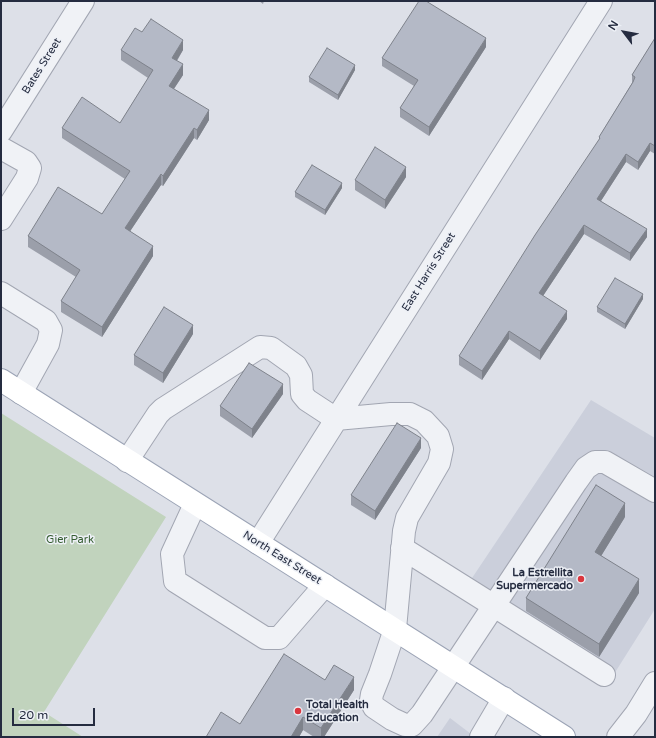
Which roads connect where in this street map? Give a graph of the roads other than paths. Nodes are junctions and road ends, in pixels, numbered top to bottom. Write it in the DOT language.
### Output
graph roads {
  1 [pos="83,1"];
  2 [pos="601,1"];
  3 [pos="1,131"];
  4 [pos="1,148"];
  5 [pos="1,219"];
  6 [pos="1,293"];
  7 [pos="1,380"];
  8 [pos="21,393"];
  9 [pos="336,418"];
  10 [pos="127,461"];
  11 [pos="655,491"];
  12 [pos="195,504"];
  13 [pos="258,543"];
  14 [pos="402,548"];
  15 [pos="325,585"];
  16 [pos="494,606"];
  17 [pos="395,629"];
  18 [pos="454,667"];
  19 [pos="604,675"];
  20 [pos="655,683"];
  21 [pos="504,698"];
  22 [pos="481,737"];
  23 [pos="564,737"];
  24 [pos="618,737"];
  1 -- 3 [label="street, Bates Street"];
  2 -- 9 [label="street, East Harris Street"];
  4 -- 5 [label="street"];
  6 -- 8 [label="street"];
  7 -- 8 [label="main road, North East Street"];
  8 -- 10 [label="main road, North East Street"];
  9 -- 10 [label="street"];
  9 -- 13 [label="street, East Harris Street"];
  9 -- 14 [label="street"];
  10 -- 12 [label="main road, North East Street"];
  11 -- 16 [label="street"];
  12 -- 13 [label="main road, North East Street"];
  12 -- 15 [label="street"];
  13 -- 15 [label="main road, North East Street"];
  14 -- 16 [label="street"];
  14 -- 17 [label="street"];
  15 -- 17 [label="main road, North East Street"];
  16 -- 18 [label="street"];
  16 -- 19 [label="street"];
  17 -- 18 [label="main road, North East Street"];
  17 -- 18 [label="street"];
  18 -- 21 [label="main road, North East Street"];
  20 -- 24 [label="street"];
  21 -- 22 [label="street"];
  21 -- 23 [label="main road, North East Street"];
}
